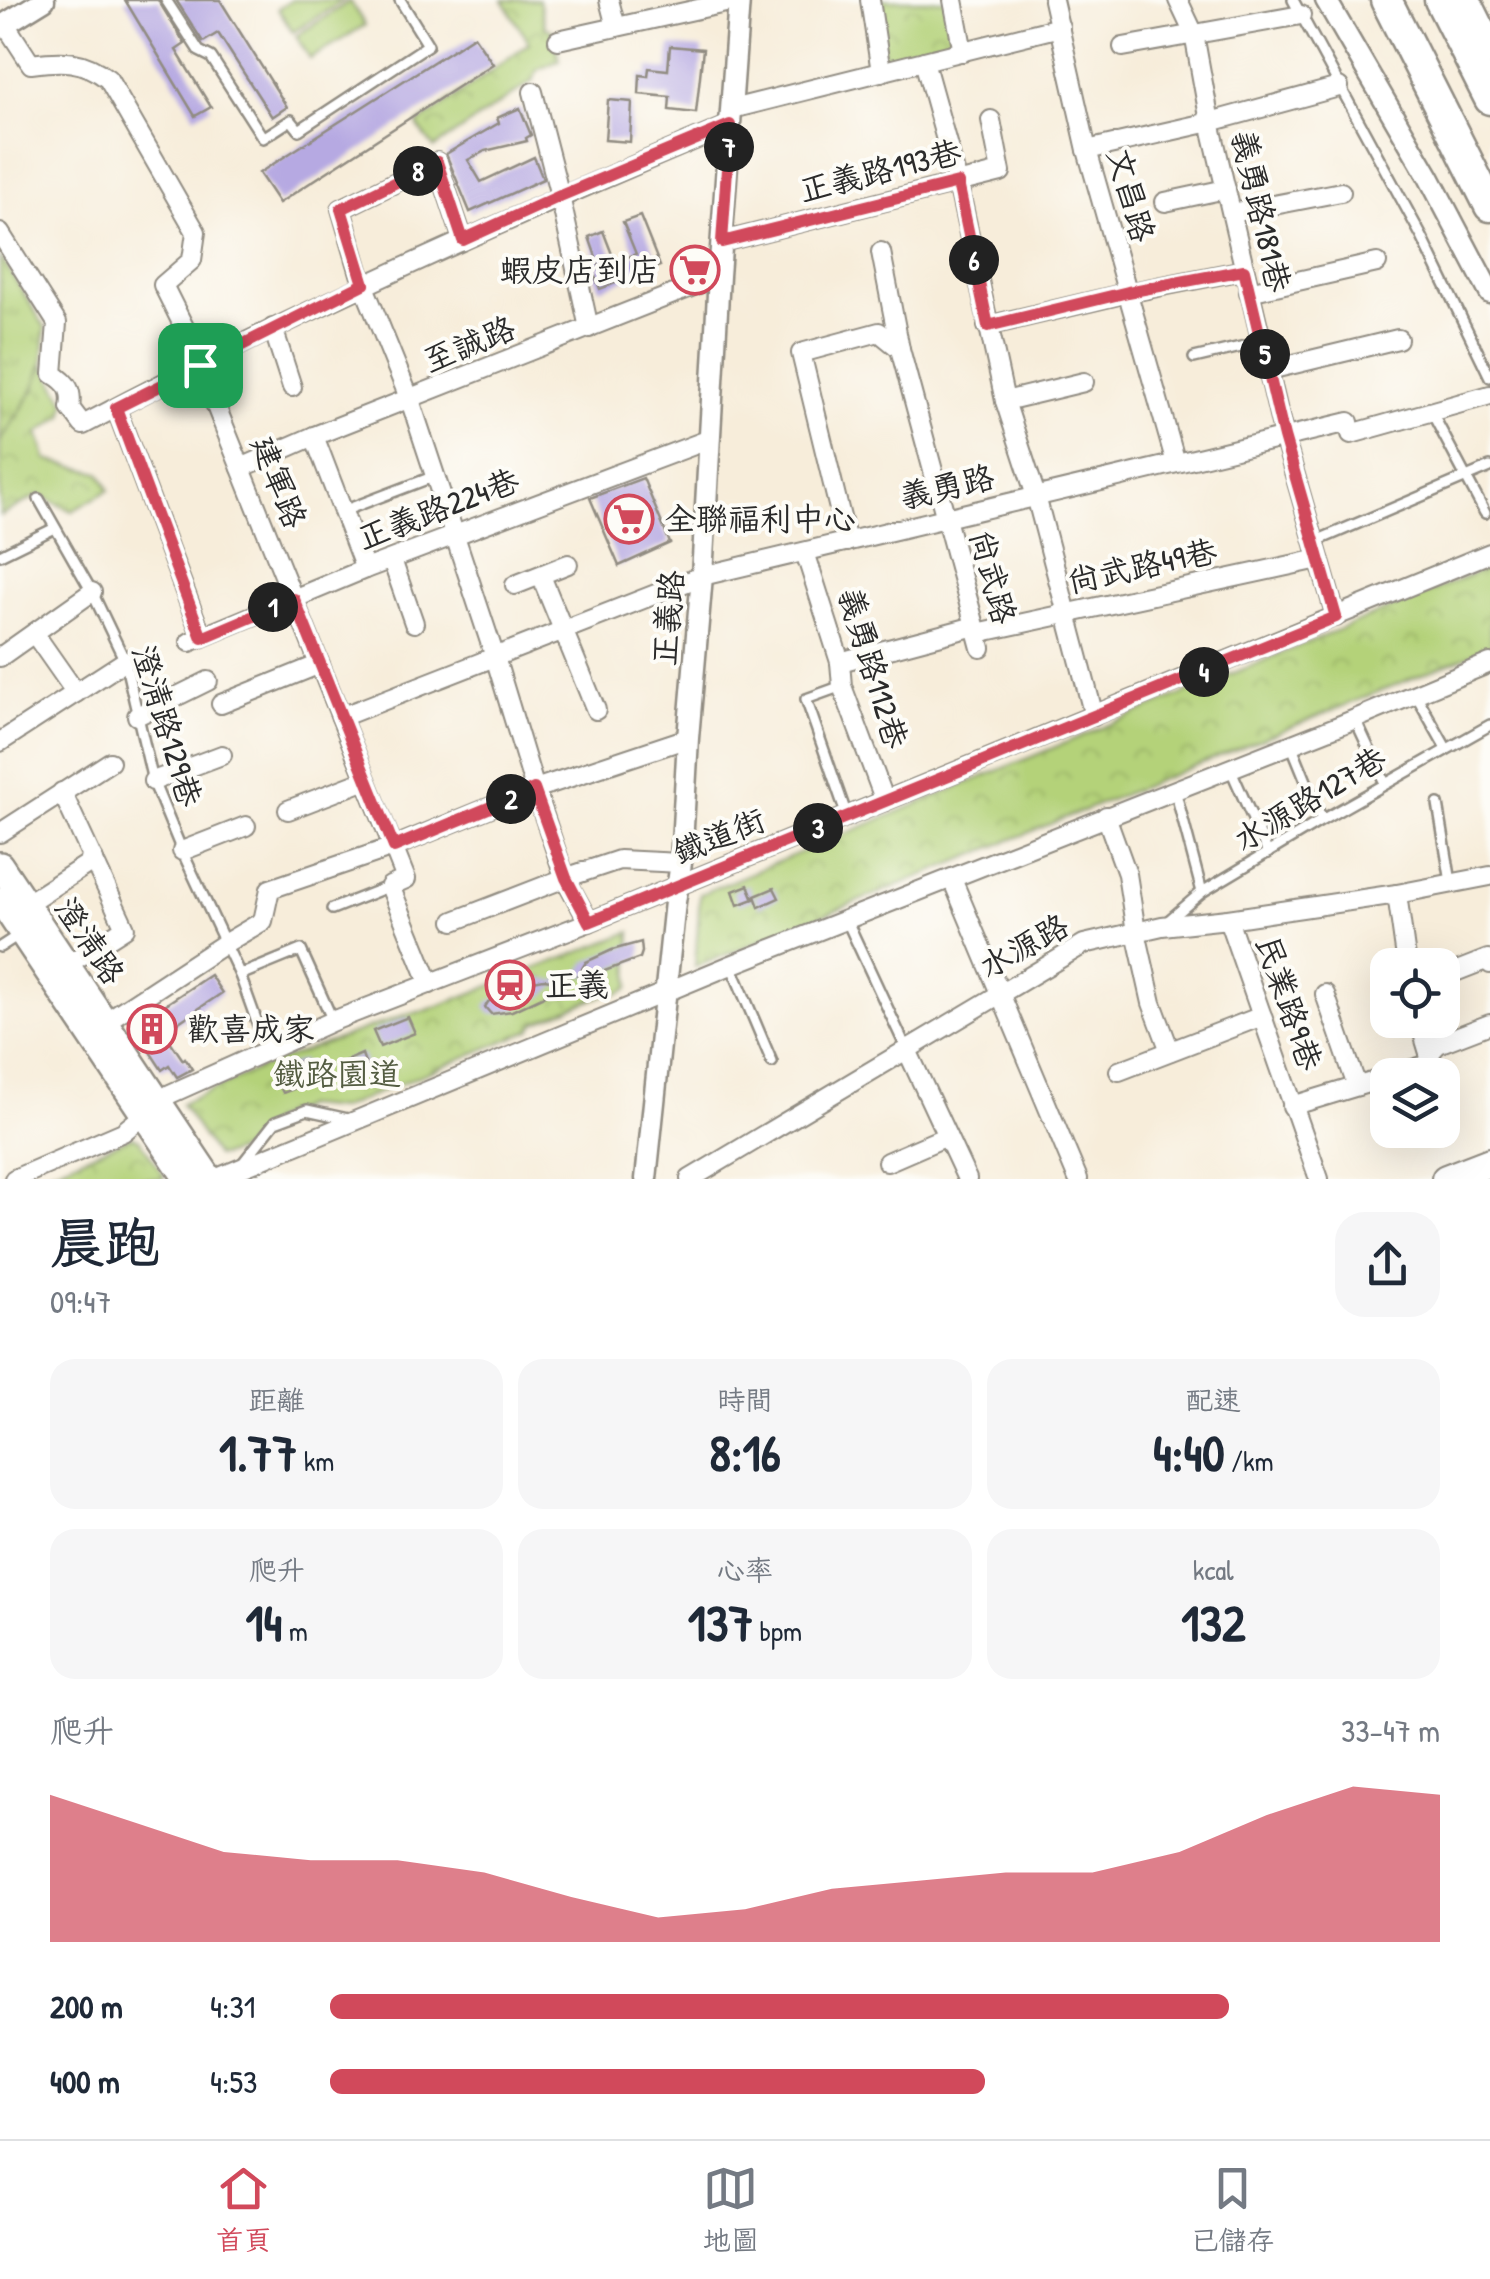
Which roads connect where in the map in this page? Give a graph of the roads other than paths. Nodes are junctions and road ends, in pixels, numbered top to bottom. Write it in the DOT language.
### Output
graph roads {
  1 [pos="44,0"];
  2 [pos="166,0"];
  3 [pos="400,0"];
  4 [pos="609,0"];
  5 [pos="739,0"];
  6 [pos="870,0"];
  7 [pos="953,0"];
  8 [pos="1053,0"];
  9 [pos="1178,0"];
  10 [pos="1326,0"];
  11 [pos="1386,0"];
  12 [pos="1406,0"];
  13 [pos="1440,0"];
  14 [pos="1465,0"];
  15 [pos="1297,8"];
  16 [pos="3,25"];
  17 [pos="616,26"];
  18 [pos="1060,27"];
  19 [pos="1194,34"];
  20 [pos="558,40"];
  21 [pos="1124,46"];
  22 [pos="1490,50"];
  23 [pos="963,52"];
  24 [pos="924,62"];
  25 [pos="880,72"];
  26 [pos="1339,87"];
  27 [pos="534,92"];
  28 [pos="1490,99"];
  29 [pos="731,117"];
  30 [pos="990,120"];
  31 [pos="1210,122"];
  32 [pos="1086,150"];
  33 [pos="1490,176"];
  34 [pos="958,183"];
  35 [pos="1226,189"];
  36 [pos="1341,192"];
  37 [pos="560,196"];
  38 [pos="1166,202"];
  39 [pos="1490,206"];
  40 [pos="1232,213"];
  41 [pos="0,233"];
  42 [pos="463,240"];
  43 [pos="722,242"];
  44 [pos="880,252"];
  45 [pos="1377,263"];
  46 [pos="1244,270"];
  47 [pos="720,276"];
  48 [pos="364,284"];
  49 [pos="1128,292"];
  50 [pos="1249,292"];
  51 [pos="1490,293"];
  52 [pos="988,326"];
  53 [pos="273,328"];
  54 [pos="590,328"];
  55 [pos="1398,339"];
  56 [pos="1262,342"];
  57 [pos="900,348"];
  58 [pos="1194,358"];
  59 [pos="200,365"];
  60 [pos="1269,370"];
  61 [pos="1490,377"];
  62 [pos="1084,382"];
  63 [pos="292,387"];
  64 [pos="1490,395"];
  65 [pos="410,400"];
  66 [pos="1005,401"];
  67 [pos="116,408"];
  68 [pos="1432,413"];
  69 [pos="314,436"];
  70 [pos="1284,437"];
  71 [pos="710,439"];
  72 [pos="1176,463"];
  73 [pos="1490,466"];
  74 [pos="241,468"];
  75 [pos="435,476"];
  76 [pos="1467,477"];
  77 [pos="1036,496"];
  78 [pos="38,499"];
  79 [pos="342,511"];
  80 [pos="1486,513"];
  81 [pos="946,518"];
  82 [pos="55,528"];
  83 [pos="454,536"];
  84 [pos="847,542"];
  85 [pos="1317,550"];
  86 [pos="805,552"];
  87 [pos="1490,554"];
  88 [pos="0,556"];
  89 [pos="392,560"];
  90 [pos="568,564"];
  91 [pos="364,568"];
  92 [pos="541,576"];
  93 [pos="702,576"];
  94 [pos="514,585"];
  95 [pos="92,592"];
  96 [pos="294,599"];
  97 [pos="1066,612"];
  98 [pos="1336,617"];
  99 [pos="414,622"];
  100 [pos="563,630"];
  101 [pos="34,633"];
  102 [pos="978,636"];
  103 [pos="0,657"];
  104 [pos="496,657"];
  105 [pos="125,661"];
  106 [pos="840,662"];
  107 [pos="320,664"];
  108 [pos="1489,666"];
  109 [pos="208,681"];
  110 [pos="842,686"];
  111 [pos="76,693"];
  112 [pos="1415,693"];
  113 [pos="221,704"];
  114 [pos="596,710"];
  115 [pos="137,716"];
  116 [pos="1094,716"];
  117 [pos="341,717"];
  118 [pos="1355,719"];
  119 [pos="1490,725"];
  120 [pos="688,738"];
  121 [pos="0,742"];
  122 [pos="1290,744"];
  123 [pos="1446,748"];
  124 [pos="222,755"];
  125 [pos="110,762"];
  126 [pos="1229,768"];
  127 [pos="366,780"];
  128 [pos="152,781"];
  129 [pos="1385,783"];
  130 [pos="534,789"];
  131 [pos="1175,790"];
  132 [pos="62,792"];
  133 [pos="885,802"];
  134 [pos="1438,804"];
  135 [pos="288,810"];
  136 [pos="1106,816"];
  137 [pos="847,817"];
  138 [pos="1322,820"];
  139 [pos="246,826"];
  140 [pos="0,833"];
  141 [pos="394,847"];
  142 [pos="182,851"];
  143 [pos="1268,853"];
  144 [pos="94,860"];
  145 [pos="0,866"];
  146 [pos="679,874"];
  147 [pos="1490,876"];
  148 [pos="566,878"];
  149 [pos="952,879"];
  150 [pos="1451,882"];
  151 [pos="390,886"];
  152 [pos="1202,892"];
  153 [pos="1398,894"];
  154 [pos="0,900"];
  155 [pos="26,904"];
  156 [pos="332,910"];
  157 [pos="1228,919"];
  158 [pos="454,921"];
  159 [pos="847,921"];
  160 [pos="589,922"];
  161 [pos="1162,926"];
  162 [pos="22,932"];
  163 [pos="1136,932"];
  164 [pos="224,944"];
  165 [pos="0,947"];
  166 [pos="1406,948"];
  167 [pos="1490,964"];
  168 [pos="67,965"];
  169 [pos="732,965"];
  170 [pos="1460,970"];
  171 [pos="240,975"];
  172 [pos="430,984"];
  173 [pos="1001,992"];
  174 [pos="665,994"];
  175 [pos="1325,994"];
  176 [pos="1262,1016"];
  177 [pos="333,1021"];
  178 [pos="105,1022"];
  179 [pos="1490,1024"];
  180 [pos="1425,1038"];
  181 [pos="268,1050"];
  182 [pos="907,1050"];
  183 [pos="1170,1051"];
  184 [pos="1429,1054"];
  185 [pos="1430,1058"];
  186 [pos="772,1062"];
  187 [pos="1118,1071"];
  188 [pos="1370,1082"];
  189 [pos="1357,1086"];
  190 [pos="1292,1106"];
  191 [pos="151,1109"];
  192 [pos="356,1121"];
  193 [pos="947,1136"];
  194 [pos="887,1162"];
  195 [pos="1490,1162"];
  196 [pos="238,1169"];
  197 [pos="14,1179"];
  198 [pos="187,1179"];
  199 [pos="212,1179"];
  200 [pos="646,1179"];
  201 [pos="690,1179"];
  202 [pos="967,1179"];
  203 [pos="1078,1179"];
  204 [pos="1318,1179"];
  205 [pos="1446,1179"];
  1 -- 16 [label="street"];
  2 -- 3 [label="lane"];
  4 -- 17 [label="street"];
  5 -- 17 [label="street"];
  5 -- 29 [label="street, 正義路"];
  6 -- 25 [label="street"];
  7 -- 23 [label="street"];
  8 -- 18 [label="street, 文昌路"];
  9 -- 19 [label="street, 義勇路181巷"];
  10 -- 51 [label="street"];
  11 -- 39 [label="highway"];
  12 -- 33 [label="highway"];
  13 -- 28 [label="highway"];
  14 -- 22 [label="highway"];
  15 -- 19 [label="street"];
  15 -- 26 [label="lane"];
  16 -- 59 [label="street, 建軍路"];
  17 -- 20 [label="street"];
  18 -- 23 [label="street"];
  18 -- 32 [label="street, 文昌路"];
  19 -- 21 [label="street"];
  19 -- 31 [label="street, 義勇路181巷"];
  23 -- 24 [label="street"];
  24 -- 25 [label="street"];
  24 -- 34 [label="street"];
  25 -- 29 [label="street"];
  26 -- 31 [label="street"];
  26 -- 61 [label="lane"];
  27 -- 37 [label="street"];
  29 -- 37 [label="street"];
  29 -- 43 [label="street, 正義路"];
  30 -- 34 [label="street, 正義路193巷"];
  31 -- 32 [label="street"];
  31 -- 35 [label="street, 義勇路181巷"];
  32 -- 49 [label="street, 文昌路"];
  34 -- 43 [label="street, 正義路193巷"];
  34 -- 52 [label="street"];
  35 -- 38 [label="street"];
  35 -- 40 [label="street, 義勇路181巷"];
  36 -- 40 [label="street"];
  37 -- 42 [label="street"];
  37 -- 54 [label="street"];
  40 -- 46 [label="street, 義勇路181巷"];
  41 -- 67 [label="street"];
  42 -- 48 [label="street"];
  42 -- 48 [label="street"];
  43 -- 47 [label="street, 正義路"];
  44 -- 57 [label="street, 尚武路"];
  45 -- 50 [label="street"];
  46 -- 49 [label="street"];
  46 -- 50 [label="street, 義勇路181巷"];
  47 -- 54 [label="street, 至誠路"];
  47 -- 71 [label="street, 正義路"];
  48 -- 53 [label="street"];
  48 -- 65 [label="street"];
  49 -- 52 [label="street"];
  49 -- 72 [label="street, 文昌路"];
  50 -- 56 [label="street, 義勇路181巷"];
  52 -- 66 [label="street"];
  53 -- 59 [label="street"];
  53 -- 63 [label="street"];
  54 -- 65 [label="street, 至誠路"];
  55 -- 60 [label="street"];
  56 -- 58 [label="lane"];
  56 -- 60 [label="street, 義勇路181巷"];
  57 -- 81 [label="street, 尚武路"];
  57 -- 84 [label="street"];
  59 -- 67 [label="street"];
  59 -- 74 [label="street, 建軍路"];
  60 -- 70 [label="street, 義勇路181巷"];
  62 -- 66 [label="street"];
  64 -- 68 [label="street"];
  65 -- 69 [label="street, 至誠路"];
  65 -- 75 [label="street"];
  66 -- 77 [label="street"];
  67 -- 96 [label="street, 正義路224巷"];
  68 -- 70 [label="street, 義勇路"];
  68 -- 76 [label="lane"];
  69 -- 74 [label="street, 至誠路"];
  69 -- 79 [label="street"];
  70 -- 72 [label="street, 義勇路"];
  70 -- 85 [label="street, 義勇路181巷"];
  71 -- 83 [label="street, 正義路224巷"];
  71 -- 93 [label="street, 正義路"];
  72 -- 77 [label="street, 義勇路"];
  73 -- 76 [label="lane"];
  74 -- 96 [label="street, 建軍路"];
  75 -- 79 [label="lane"];
  75 -- 83 [label="street"];
  76 -- 80 [label="lane"];
  76 -- 85 [label="lane"];
  77 -- 81 [label="street, 義勇路"];
  77 -- 97 [label="street"];
  78 -- 82 [label="lane, 澄清路129巷"];
  79 -- 91 [label="street"];
  81 -- 84 [label="street, 義勇路"];
  81 -- 102 [label="street, 尚武路"];
  82 -- 88 [label="lane"];
  82 -- 95 [label="lane, 澄清路129巷"];
  83 -- 89 [label="street, 正義路224巷"];
  83 -- 104 [label="street"];
  84 -- 86 [label="street, 義勇路"];
  85 -- 97 [label="street, 尚武路49巷"];
  85 -- 98 [label="street, 義勇路181巷"];
  86 -- 93 [label="street, 義勇路"];
  86 -- 106 [label="street, 義勇路112巷"];
  87 -- 98 [label="street, 鐵道街"];
  89 -- 91 [label="street, 正義路224巷"];
  89 -- 99 [label="street"];
  90 -- 92 [label="street"];
  91 -- 96 [label="street, 正義路224巷"];
  92 -- 94 [label="street"];
  92 -- 100 [label="street"];
  93 -- 100 [label="street, 義勇路"];
  93 -- 120 [label="street, 正義路"];
  95 -- 101 [label="street"];
  95 -- 105 [label="lane, 澄清路129巷"];
  96 -- 107 [label="street, 建軍路"];
  97 -- 102 [label="street, 尚武路49巷"];
  97 -- 116 [label="street"];
  98 -- 116 [label="street, 鐵道街"];
  100 -- 104 [label="street, 義勇路"];
  100 -- 114 [label="street"];
  101 -- 103 [label="street"];
  101 -- 111 [label="street"];
  102 -- 106 [label="street, 尚武路49巷"];
  104 -- 117 [label="street, 義勇路"];
  104 -- 130 [label="street"];
  105 -- 111 [label="street"];
  105 -- 115 [label="lane, 澄清路129巷"];
  106 -- 110 [label="street, 義勇路112巷"];
  107 -- 113 [label="street"];
  107 -- 117 [label="street, 建軍路"];
  108 -- 112 [label="street"];
  109 -- 115 [label="street"];
  110 -- 133 [label="street, 義勇路112巷"];
  110 -- 137 [label="lane"];
  111 -- 121 [label="street"];
  112 -- 118 [label="street"];
  112 -- 123 [label="lane"];
  115 -- 128 [label="lane, 澄清路129巷"];
  116 -- 133 [label="street, 鐵道街"];
  117 -- 127 [label="street, 建軍路"];
  118 -- 122 [label="street"];
  118 -- 129 [label="lane"];
  119 -- 123 [label="lane, 水源路127巷"];
  120 -- 130 [label="street"];
  120 -- 146 [label="street, 正義路"];
  122 -- 126 [label="street"];
  122 -- 138 [label="lane"];
  123 -- 129 [label="lane, 水源路127巷"];
  124 -- 128 [label="street"];
  125 -- 132 [label="street"];
  126 -- 131 [label="street"];
  126 -- 143 [label="lane"];
  127 -- 135 [label="street"];
  127 -- 141 [label="street, 建軍路"];
  128 -- 142 [label="lane, 澄清路129巷"];
  129 -- 138 [label="lane, 水源路127巷"];
  130 -- 141 [label="street"];
  130 -- 148 [label="street"];
  131 -- 136 [label="street"];
  131 -- 152 [label="lane"];
  132 -- 140 [label="street"];
  132 -- 144 [label="street"];
  133 -- 137 [label="street, 鐵道街"];
  134 -- 150 [label="lane"];
  136 -- 149 [label="street"];
  136 -- 163 [label="street"];
  137 -- 146 [label="street, 鐵道街"];
  138 -- 143 [label="lane, 水源路127巷"];
  139 -- 142 [label="street"];
  141 -- 151 [label="street, 建軍路"];
  141 -- 164 [label="street"];
  142 -- 164 [label="lane, 澄清路129巷"];
  143 -- 152 [label="lane, 水源路127巷"];
  144 -- 155 [label="street"];
  144 -- 168 [label="street"];
  145 -- 155 [label="main road, 澄清路"];
  145 -- 191 [label="main road, 澄清路"];
  146 -- 148 [label="street"];
  146 -- 160 [label="street, 鐵道街"];
  146 -- 174 [label="street, 正義路"];
  147 -- 150 [label="street, 水源路"];
  148 -- 158 [label="street"];
  148 -- 160 [label="street"];
  149 -- 159 [label="street"];
  149 -- 173 [label="street"];
  150 -- 153 [label="street, 水源路"];
  151 -- 156 [label="lane"];
  151 -- 172 [label="street, 建軍路"];
  152 -- 161 [label="lane, 水源路127巷"];
  153 -- 157 [label="street, 水源路"];
  153 -- 166 [label="street"];
  154 -- 162 [label="main road, 澄清路"];
  155 -- 168 [label="main road, 澄清路"];
  157 -- 161 [label="street, 水源路"];
  157 -- 176 [label="street, 民業路9巷"];
  159 -- 169 [label="street"];
  159 -- 182 [label="lane"];
  160 -- 172 [label="street, 鐵道街"];
  161 -- 163 [label="street, 水源路"];
  162 -- 165 [label="lane"];
  162 -- 191 [label="main road, 澄清路"];
  163 -- 173 [label="street, 水源路"];
  163 -- 183 [label="street"];
  164 -- 171 [label="lane, 澄清路129巷"];
  164 -- 178 [label="street"];
  167 -- 170 [label="street"];
  168 -- 178 [label="main road, 澄清路"];
  169 -- 174 [label="street"];
  169 -- 186 [label="lane"];
  171 -- 177 [label="lane"];
  171 -- 181 [label="lane, 澄清路129巷"];
  172 -- 177 [label="street, 鐵道街"];
  173 -- 182 [label="street, 水源路"];
  173 -- 203 [label="street"];
  174 -- 192 [label="street"];
  174 -- 200 [label="street, 正義路"];
  175 -- 189 [label="street"];
  176 -- 183 [label="street"];
  176 -- 190 [label="street, 民業路9巷"];
  177 -- 181 [label="street, 鐵道街"];
  178 -- 191 [label="main road, 澄清路"];
  179 -- 184 [label="street"];
  180 -- 184 [label="street"];
  181 -- 191 [label="street, 鐵道街"];
  182 -- 193 [label="street"];
  182 -- 201 [label="street, 水源路"];
  183 -- 187 [label="street"];
  184 -- 185 [label="street"];
  188 -- 189 [label="street"];
  189 -- 190 [label="street"];
  190 -- 204 [label="street, 民業路9巷"];
  191 -- 197 [label="street, 鐵道街"];
  191 -- 198 [label="main road, 澄清路"];
  191 -- 199 [label="main road, 澄清路"];
  192 -- 196 [label="street"];
  192 -- 196 [label="lane"];
  193 -- 194 [label="street"];
  193 -- 202 [label="street"];
  195 -- 205 [label="main road"];
  196 -- 199 [label="street"];
}
